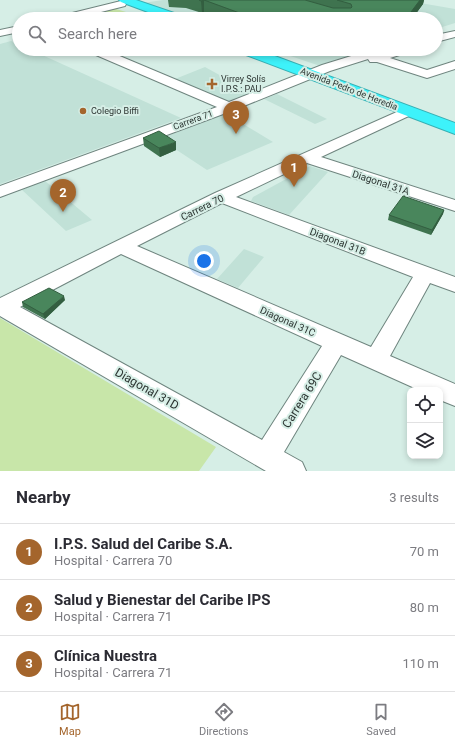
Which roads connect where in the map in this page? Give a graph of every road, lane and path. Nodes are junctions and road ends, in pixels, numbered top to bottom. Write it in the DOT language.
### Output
graph roads {
  1 [pos="119,1"];
  2 [pos="83,12"];
  3 [pos="145,12"];
  4 [pos="156,12"];
  5 [pos="455,28"];
  6 [pos="12,30"];
  7 [pos="443,32"];
  8 [pos="0,33"];
  9 [pos="455,34"];
  10 [pos="443,37"];
  11 [pos="110,56"];
  12 [pos="265,56"];
  13 [pos="279,56"];
  14 [pos="373,56"];
  15 [pos="389,56"];
  16 [pos="455,65"];
  17 [pos="321,74"];
  18 [pos="229,107"];
  19 [pos="408,111"];
  20 [pos="455,121"];
  21 [pos="455,129"];
  22 [pos="307,158"];
  23 [pos="0,192"];
  24 [pos="221,197"];
  25 [pos="455,206"];
  26 [pos="121,246"];
  27 [pos="425,274"];
  28 [pos="455,285"];
  29 [pos="1,308"];
  30 [pos="337,342"];
  31 [pos="376,360"];
  32 [pos="455,395"];
  33 [pos="266,457"];
  34 [pos="292,471"];
  1 -- 2 [label="street"];
  1 -- 3 [label="highway"];
  1 -- 4 [label="highway"];
  5 -- 7 [label="street"];
  6 -- 8 [label="street"];
  9 -- 10 [label="street"];
  11 -- 18 [label="street"];
  12 -- 17 [label="highway, Avenida Pedro de Heredia"];
  13 -- 17 [label="highway, Avenida Pedro de Heredia"];
  14 -- 17 [label="street, Carrera 71"];
  15 -- 16 [label="street"];
  17 -- 18 [label="street, Carrera 71"];
  17 -- 19 [label="highway, Avenida Pedro de Heredia"];
  17 -- 20 [label="highway, Avenida Pedro de Heredia"];
  18 -- 23 [label="street, Carrera 71"];
  19 -- 21 [label="highway, Avenida Pedro de Heredia"];
  19 -- 22 [label="street, Carrera 70"];
  22 -- 24 [label="street, Carrera 70"];
  22 -- 25 [label="street, Diagonal 31A"];
  24 -- 26 [label="street, Carrera 70"];
  24 -- 27 [label="street, Diagonal 31B"];
  26 -- 29 [label="street, Carrera 70"];
  26 -- 30 [label="street, Diagonal 31C"];
  27 -- 28 [label="street, Diagonal 31B"];
  27 -- 31 [label="street"];
  29 -- 33 [label="street, Diagonal 31D"];
  30 -- 31 [label="street, Diagonal 31C"];
  30 -- 33 [label="street, Carrera 69C"];
  31 -- 32 [label="street, Diagonal 31C"];
  33 -- 34 [label="street, Diagonal 31D"];
}
